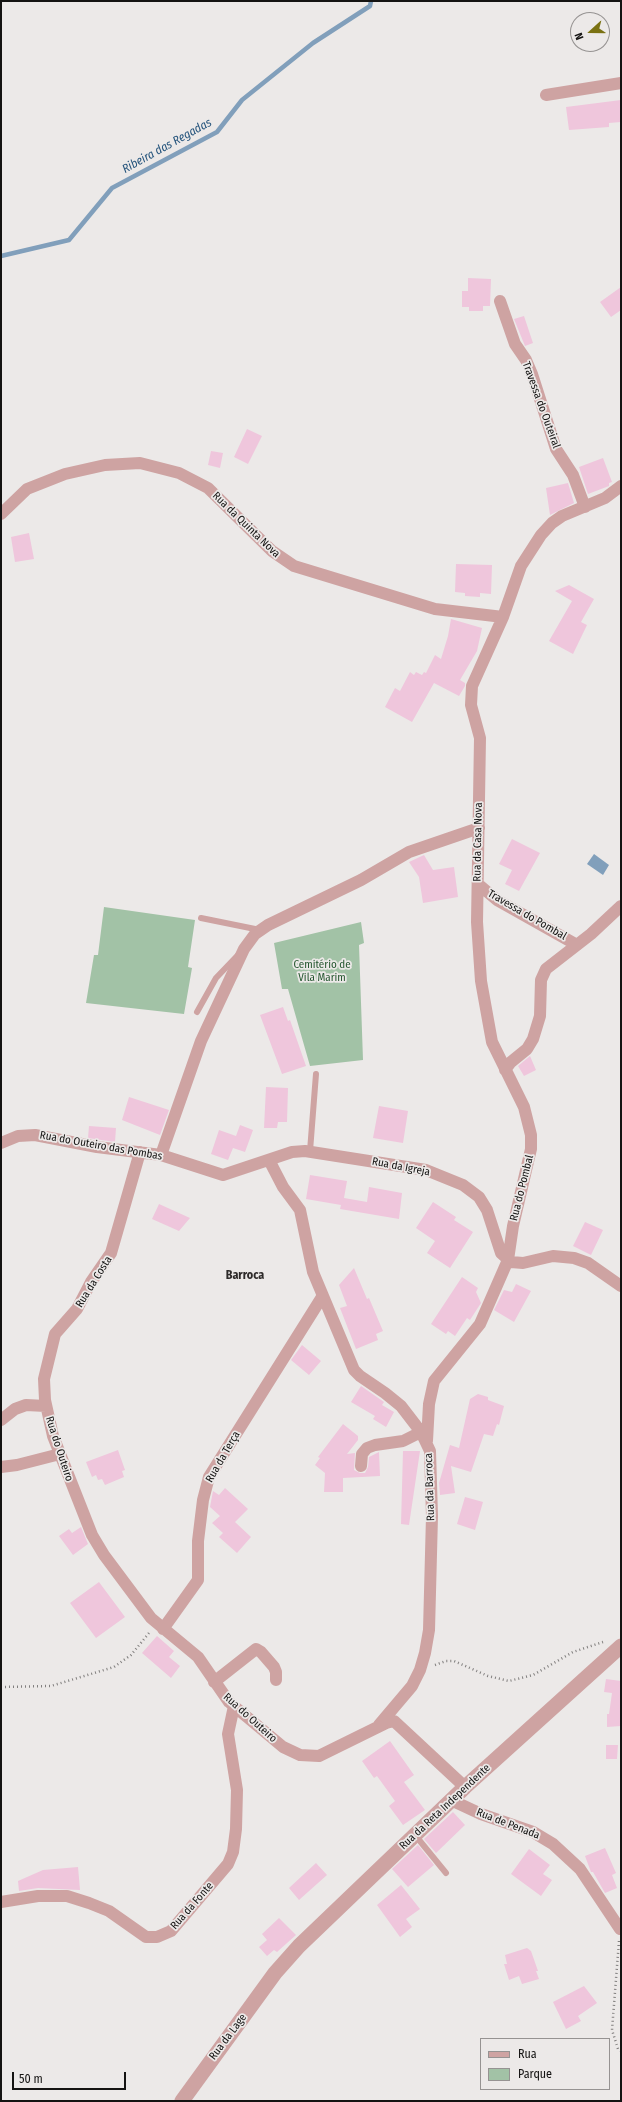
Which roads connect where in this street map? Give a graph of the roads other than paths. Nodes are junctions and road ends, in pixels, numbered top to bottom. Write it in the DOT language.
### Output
graph roads {
  1 [pos="621,83"];
  2 [pos="546,95"];
  3 [pos="500,301"];
  4 [pos="621,486"];
  5 [pos="585,507"];
  6 [pos="1,514"];
  7 [pos="503,617"];
  8 [pos="479,828"];
  9 [pos="478,884"];
  10 [pos="621,906"];
  11 [pos="201,918"];
  12 [pos="261,930"];
  13 [pos="577,945"];
  14 [pos="244,949"];
  15 [pos="198,1012"];
  16 [pos="505,1070"];
  17 [pos="316,1074"];
  18 [pos="1,1143"];
  19 [pos="310,1151"];
  20 [pos="140,1152"];
  21 [pos="161,1155"];
  22 [pos="269,1160"];
  23 [pos="508,1260"];
  24 [pos="621,1286"];
  25 [pos="322,1297"];
  26 [pos="46,1406"];
  27 [pos="1,1420"];
  28 [pos="424,1436"];
  29 [pos="60,1454"];
  30 [pos="361,1466"];
  31 [pos="1,1467"];
  32 [pos="160,1627"];
  33 [pos="615,1643"];
  34 [pos="276,1680"];
  35 [pos="214,1682"];
  36 [pos="234,1706"];
  37 [pos="375,1728"];
  38 [pos="465,1787"];
  39 [pos="451,1800"];
  40 [pos="414,1834"];
  41 [pos="446,1873"];
  42 [pos="1,1902"];
  43 [pos="620,1929"];
  44 [pos="275,1973"];
  45 [pos="182,2101"];
  1 -- 2 [label="street"];
  3 -- 5 [label="street, Travessa do Outeiral"];
  4 -- 5 [label="street, Rua da Casa Nova"];
  5 -- 7 [label="street, Rua da Casa Nova"];
  6 -- 7 [label="street, Rua da Quinta Nova"];
  7 -- 8 [label="street, Rua da Casa Nova"];
  8 -- 9 [label="street, Rua da Casa Nova"];
  8 -- 12 [label="street"];
  9 -- 13 [label="street, Travessa do Pombal"];
  9 -- 16 [label="street, Rua da Casa Nova"];
  10 -- 13 [label="street"];
  11 -- 12 [label="lane"];
  12 -- 14 [label="street"];
  13 -- 16 [label="street"];
  14 -- 15 [label="lane"];
  14 -- 21 [label="street"];
  16 -- 23 [label="street, Rua do Pombal"];
  17 -- 19 [label="lane"];
  18 -- 20 [label="street, Rua do Outeiro das Pombas"];
  19 -- 22 [label="street, Rua da Igreja"];
  19 -- 23 [label="street, Rua da Igreja"];
  20 -- 21 [label="street, Rua do Outeiro das Pombas"];
  20 -- 26 [label="street, Rua da Costa"];
  21 -- 22 [label="street, Rua do Outeiro das Pombas"];
  22 -- 25 [label="street"];
  23 -- 24 [label="street"];
  23 -- 28 [label="street, Rua do Pombal"];
  25 -- 28 [label="street"];
  25 -- 32 [label="street, Rua da Terça"];
  26 -- 27 [label="street"];
  26 -- 29 [label="street, Rua do Outeiro"];
  28 -- 30 [label="street"];
  28 -- 37 [label="street, Rua da Barroca"];
  29 -- 31 [label="street"];
  29 -- 32 [label="street, Rua do Outeiro"];
  32 -- 35 [label="street, Rua do Outeiro"];
  33 -- 38 [label="street, Rua da Reta Independente"];
  34 -- 35 [label="street"];
  35 -- 36 [label="street, Rua do Outeiro"];
  36 -- 37 [label="street, Rua do Outeiro"];
  36 -- 42 [label="street, Rua da Fonte"];
  37 -- 38 [label="street, Rua do Outeiro"];
  38 -- 39 [label="street, Rua da Reta Independente"];
  39 -- 40 [label="street, Rua da Reta Independente"];
  39 -- 43 [label="street, Rua de Penada"];
  40 -- 41 [label="lane"];
  40 -- 44 [label="street, Rua da Reta Independente"];
  44 -- 45 [label="street, Rua da Lage"];
}
